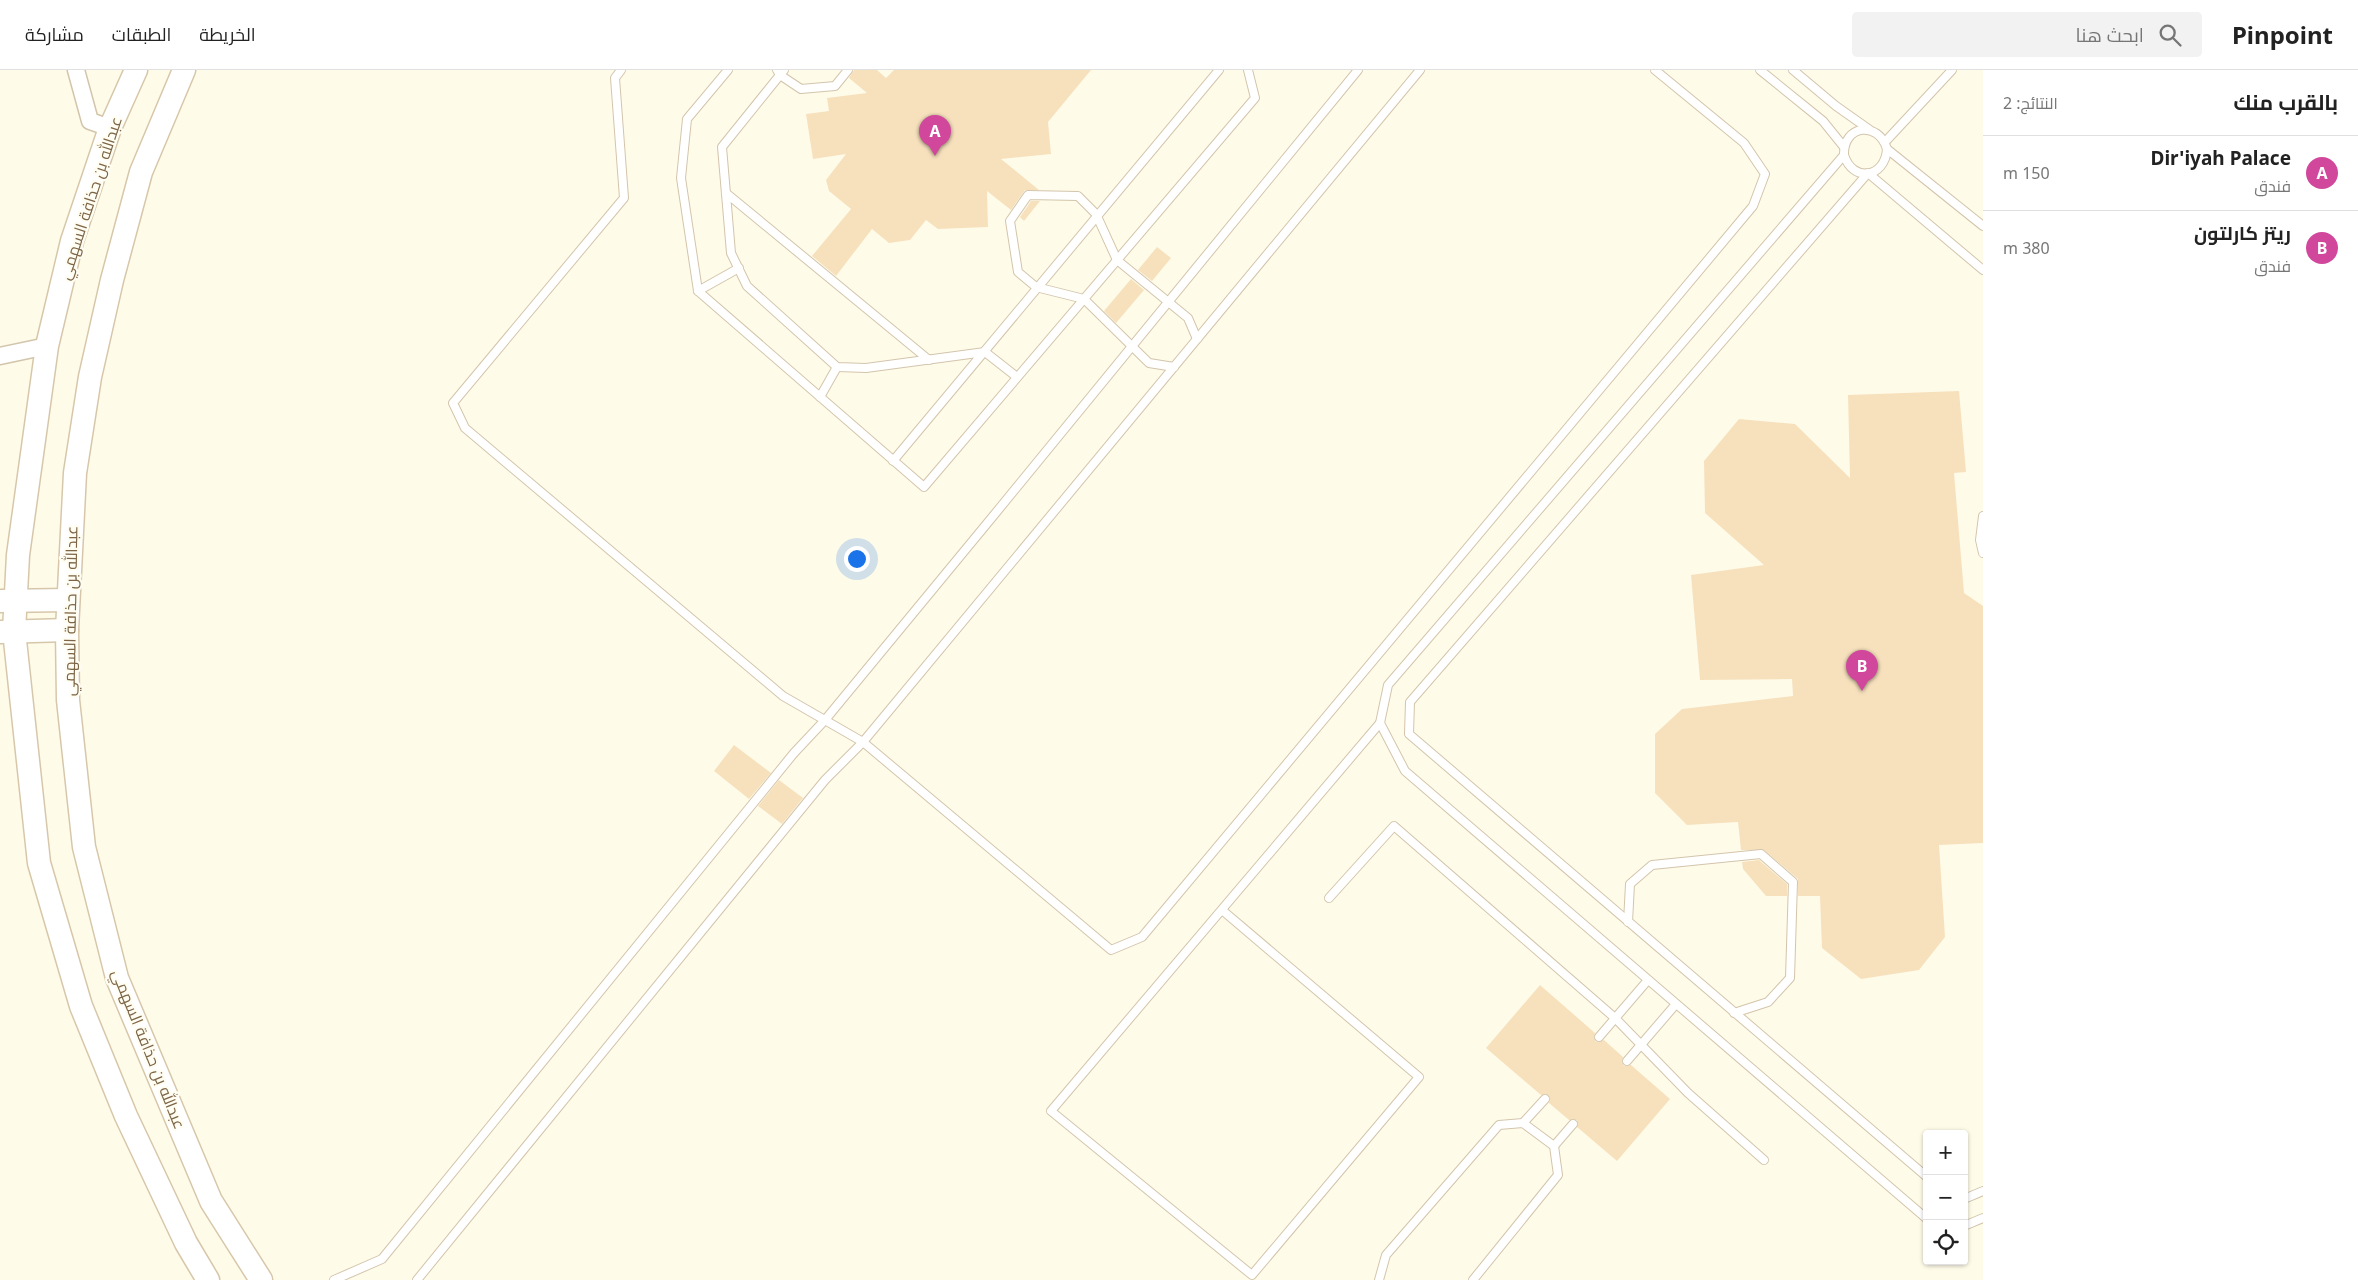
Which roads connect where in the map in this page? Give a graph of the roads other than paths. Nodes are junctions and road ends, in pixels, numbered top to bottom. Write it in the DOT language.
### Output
graph roads {
  1 [pos="76,70"];
  2 [pos="136,70"];
  3 [pos="184,70"];
  4 [pos="622,70"];
  5 [pos="728,70"];
  6 [pos="848,70"];
  7 [pos="1219,70"];
  8 [pos="1248,70"];
  9 [pos="1358,70"];
  10 [pos="1420,70"];
  11 [pos="1655,70"];
  12 [pos="1760,70"];
  13 [pos="1793,70"];
  14 [pos="1952,70"];
  15 [pos="781,72"];
  16 [pos="110,128"];
  17 [pos="1870,130"];
  18 [pos="1886,145"];
  19 [pos="1844,151"];
  20 [pos="1868,173"];
  21 [pos="726,193"];
  22 [pos="1096,214"];
  23 [pos="1983,226"];
  24 [pos="1116,260"];
  25 [pos="739,268"];
  26 [pos="1983,270"];
  27 [pos="1036,287"];
  28 [pos="698,291"];
  29 [pos="1084,299"];
  30 [pos="1166,301"];
  31 [pos="1197,339"];
  32 [pos="47,346"];
  33 [pos="1131,346"];
  34 [pos="985,352"];
  35 [pos="0,356"];
  36 [pos="929,360"];
  37 [pos="837,367"];
  38 [pos="1174,367"];
  39 [pos="1017,377"];
  40 [pos="820,397"];
  41 [pos="894,461"];
  42 [pos="1983,516"];
  43 [pos="1983,553"];
  44 [pos="7,600"];
  45 [pos="68,600"];
  46 [pos="67,630"];
  47 [pos="7,631"];
  48 [pos="825,720"];
  49 [pos="1380,724"];
  50 [pos="863,742"];
  51 [pos="1329,898"];
  52 [pos="1222,910"];
  53 [pos="1628,922"];
  54 [pos="1648,980"];
  55 [pos="1676,1004"];
  56 [pos="1734,1013"];
  57 [pos="1615,1018"];
  58 [pos="1599,1036"];
  59 [pos="1641,1044"];
  60 [pos="1627,1061"];
  61 [pos="1544,1099"];
  62 [pos="1523,1123"];
  63 [pos="1573,1124"];
  64 [pos="1554,1146"];
  65 [pos="1764,1160"];
  66 [pos="1925,1175"];
  67 [pos="1983,1191"];
  68 [pos="1968,1197"];
  69 [pos="1923,1216"];
  70 [pos="1983,1218"];
  71 [pos="1968,1224"];
  72 [pos="208,1280"];
  73 [pos="260,1280"];
  74 [pos="334,1280"];
  75 [pos="417,1280"];
  76 [pos="1379,1280"];
  77 [pos="1473,1280"];
  1 -- 16 [label="street"];
  2 -- 16 [label="street, عبدالله بن حذافة السهمي"];
  3 -- 45 [label="street, عبدالله بن حذافة السهمي"];
  4 -- 48 [label="lane"];
  5 -- 28 [label="lane"];
  6 -- 15 [label="lane"];
  7 -- 22 [label="lane"];
  8 -- 24 [label="lane"];
  9 -- 30 [label="lane"];
  10 -- 31 [label="lane"];
  11 -- 50 [label="lane"];
  12 -- 19 [label="lane"];
  13 -- 17 [label="lane"];
  14 -- 18 [label="lane"];
  15 -- 21 [label="lane"];
  16 -- 32 [label="street, عبدالله بن حذافة السهمي"];
  17 -- 18 [label="lane"];
  17 -- 19 [label="lane"];
  18 -- 20 [label="lane"];
  18 -- 23 [label="lane"];
  19 -- 20 [label="lane"];
  19 -- 49 [label="lane"];
  20 -- 26 [label="lane"];
  20 -- 53 [label="lane"];
  21 -- 25 [label="lane"];
  21 -- 36 [label="lane"];
  22 -- 24 [label="lane"];
  22 -- 27 [label="lane"];
  22 -- 27 [label="lane"];
  24 -- 29 [label="lane"];
  24 -- 30 [label="lane"];
  25 -- 28 [label="lane"];
  25 -- 37 [label="lane"];
  27 -- 29 [label="lane"];
  27 -- 34 [label="lane"];
  28 -- 40 [label="lane"];
  29 -- 33 [label="lane"];
  29 -- 39 [label="lane"];
  30 -- 31 [label="lane"];
  30 -- 33 [label="lane"];
  31 -- 38 [label="lane"];
  32 -- 35 [label="street"];
  32 -- 44 [label="street, عبدالله بن حذافة السهمي"];
  33 -- 38 [label="lane"];
  33 -- 48 [label="lane"];
  34 -- 36 [label="lane"];
  34 -- 39 [label="lane"];
  34 -- 41 [label="lane"];
  36 -- 37 [label="lane"];
  37 -- 40 [label="lane"];
  38 -- 50 [label="lane"];
  39 -- 41 [label="lane"];
  40 -- 41 [label="lane"];
  42 -- 43 [label="lane"];
  44 -- 45 [label="street"];
  44 -- 47 [label="street, عبدالله بن حذافة السهمي"];
  45 -- 46 [label="street, عبدالله بن حذافة السهمي"];
  46 -- 47 [label="street"];
  46 -- 73 [label="street, عبدالله بن حذافة السهمي"];
  47 -- 72 [label="street, عبدالله بن حذافة السهمي"];
  48 -- 50 [label="lane"];
  48 -- 74 [label="lane"];
  49 -- 52 [label="lane"];
  49 -- 54 [label="lane"];
  50 -- 75 [label="lane"];
  51 -- 57 [label="lane"];
  52 -- 52 [label="lane"];
  53 -- 56 [label="lane"];
  53 -- 56 [label="lane"];
  54 -- 55 [label="lane"];
  54 -- 57 [label="lane"];
  55 -- 59 [label="lane"];
  55 -- 69 [label="lane"];
  56 -- 66 [label="lane"];
  57 -- 58 [label="lane"];
  57 -- 59 [label="lane"];
  59 -- 60 [label="lane"];
  59 -- 65 [label="lane"];
  61 -- 62 [label="lane"];
  62 -- 64 [label="lane"];
  62 -- 76 [label="lane"];
  63 -- 64 [label="lane"];
  64 -- 77 [label="lane"];
  67 -- 68 [label="lane"];
  70 -- 71 [label="lane"];
}
